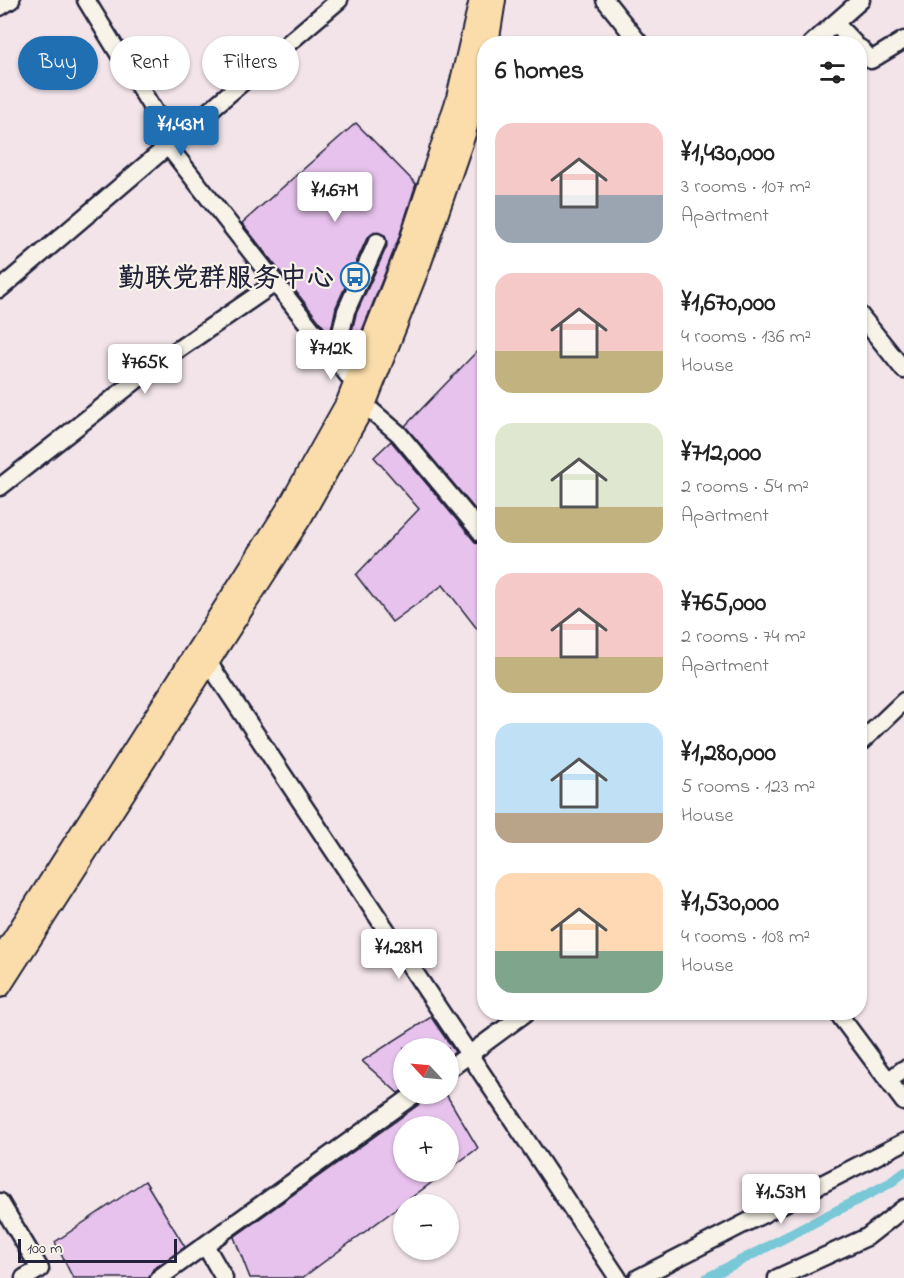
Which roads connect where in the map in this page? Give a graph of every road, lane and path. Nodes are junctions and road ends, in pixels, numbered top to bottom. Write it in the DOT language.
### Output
graph roads {
  1 [pos="11,0"];
  2 [pos="86,0"];
  3 [pos="339,0"];
  4 [pos="480,0"];
  5 [pos="495,0"];
  6 [pos="605,0"];
  7 [pos="861,0"];
  8 [pos="0,7"];
  9 [pos="835,23"];
  10 [pos="490,36"];
  11 [pos="634,36"];
  12 [pos="820,36"];
  13 [pos="847,36"];
  14 [pos="904,40"];
  15 [pos="867,56"];
  16 [pos="477,89"];
  17 [pos="170,144"];
  18 [pos="377,242"];
  19 [pos="275,283"];
  20 [pos="0,289"];
  21 [pos="867,324"];
  22 [pos="335,358"];
  23 [pos="904,369"];
  24 [pos="354,383"];
  25 [pos="365,405"];
  26 [pos="0,487"];
  27 [pos="477,528"];
  28 [pos="208,662"];
  29 [pos="904,701"];
  30 [pos="867,736"];
  31 [pos="0,959"];
  32 [pos="0,987"];
  33 [pos="516,1020"];
  34 [pos="843,1020"];
  35 [pos="470,1054"];
  36 [pos="459,1062"];
  37 [pos="904,1069"];
  38 [pos="888,1081"];
  39 [pos="904,1102"];
  40 [pos="401,1104"];
  41 [pos="904,1142"];
  42 [pos="0,1202"];
  43 [pos="904,1208"];
  44 [pos="205,1245"];
  45 [pos="24,1278"];
  46 [pos="159,1278"];
  47 [pos="224,1278"];
  48 [pos="618,1278"];
  49 [pos="638,1278"];
  50 [pos="777,1278"];
  1 -- 8 [label="street"];
  2 -- 17 [label="street"];
  3 -- 17 [label="street"];
  4 -- 24 [label="main road"];
  5 -- 10 [label="main road"];
  6 -- 11 [label="street"];
  7 -- 9 [label="street"];
  9 -- 12 [label="street"];
  9 -- 13 [label="street"];
  14 -- 15 [label="street"];
  16 -- 25 [label="main road"];
  17 -- 19 [label="street"];
  17 -- 20 [label="street"];
  18 -- 22 [label="street"];
  19 -- 22 [label="street"];
  19 -- 26 [label="street"];
  21 -- 23 [label="street"];
  22 -- 24 [label="street"];
  24 -- 25 [label="street"];
  24 -- 31 [label="main road"];
  25 -- 27 [label="street"];
  25 -- 28 [label="main road"];
  28 -- 32 [label="main road"];
  28 -- 35 [label="street"];
  29 -- 30 [label="street"];
  33 -- 35 [label="street"];
  34 -- 38 [label="street"];
  35 -- 36 [label="street"];
  35 -- 48 [label="street"];
  37 -- 38 [label="street"];
  38 -- 39 [label="street"];
  40 -- 44 [label="street"];
  41 -- 49 [label="street"];
  42 -- 45 [label="street"];
  43 -- 50 [label="street"];
  44 -- 46 [label="street"];
  44 -- 47 [label="street"];
}
